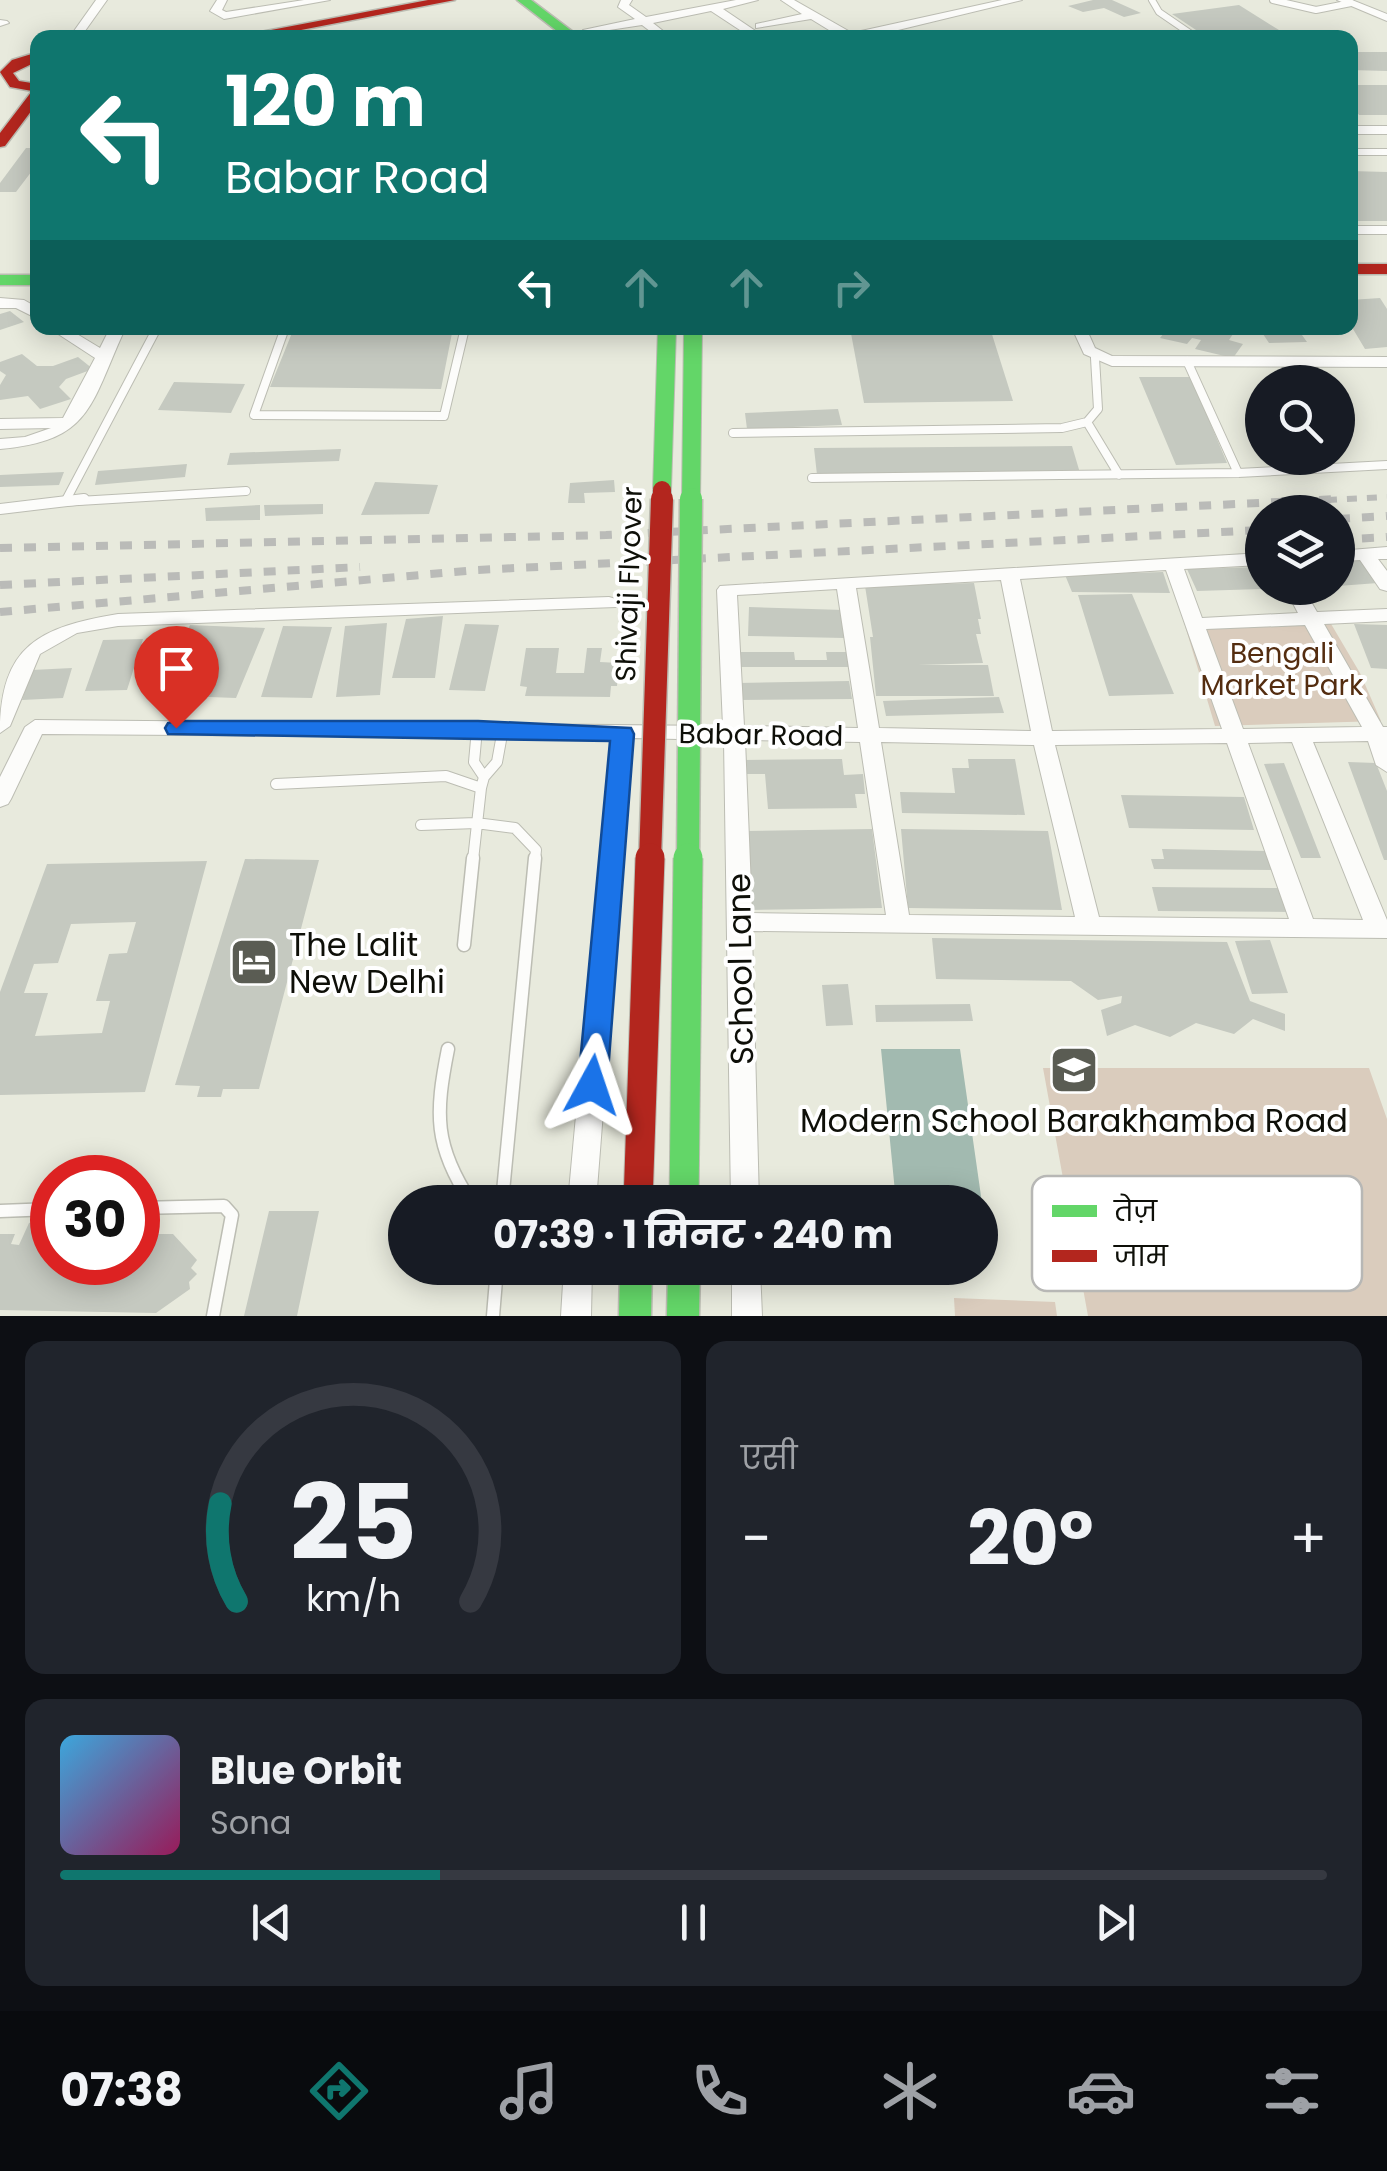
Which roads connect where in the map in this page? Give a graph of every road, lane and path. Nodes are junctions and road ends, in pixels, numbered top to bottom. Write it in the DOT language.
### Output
graph roads {
  1 [pos="102,0"];
  2 [pos="222,0"];
  3 [pos="326,0"];
  4 [pos="523,0"];
  5 [pos="543,0"];
  6 [pos="626,0"];
  7 [pos="753,0"];
  8 [pos="786,0"];
  9 [pos="955,0"];
  10 [pos="1017,0"];
  11 [pos="1152,0"];
  12 [pos="1273,0"];
  13 [pos="435,1"];
  14 [pos="1347,2"];
  15 [pos="976,9"];
  16 [pos="709,13"];
  17 [pos="813,16"];
  18 [pos="1387,18"];
  19 [pos="649,25"];
  20 [pos="80,30"];
  21 [pos="278,30"];
  22 [pos="575,30"];
  23 [pos="578,30"];
  24 [pos="620,30"];
  25 [pos="656,30"];
  26 [pos="755,30"];
  27 [pos="767,30"];
  28 [pos="838,30"];
  29 [pos="882,30"];
  30 [pos="1185,30"];
  31 [pos="30,59"];
  32 [pos="4,69"];
  33 [pos="30,88"];
  34 [pos="30,101"];
  35 [pos="1358,130"];
  36 [pos="1387,130"];
  37 [pos="0,143"];
  38 [pos="1358,152"];
  39 [pos="1387,152"];
  40 [pos="1358,230"];
  41 [pos="1387,230"];
  42 [pos="0,266"];
  43 [pos="30,266"];
  44 [pos="1358,269"];
  45 [pos="1387,269"];
  46 [pos="0,280"];
  47 [pos="30,280"];
  48 [pos="1358,282"];
  49 [pos="1387,282"];
  50 [pos="30,302"];
  51 [pos="0,303"];
  52 [pos="19,303"];
  53 [pos="30,310"];
  54 [pos="68,335"];
  55 [pos="114,335"];
  56 [pos="153,335"];
  57 [pos="283,335"];
  58 [pos="463,335"];
  59 [pos="667,335"];
  60 [pos="693,335"];
  61 [pos="1081,335"];
  62 [pos="104,357"];
  63 [pos="1095,358"];
  64 [pos="1186,361"];
  65 [pos="1387,362"];
  66 [pos="71,422"];
  67 [pos="1087,422"];
  68 [pos="0,424"];
  69 [pos="733,433"];
  70 [pos="0,444"];
  71 [pos="1387,464"];
  72 [pos="1238,473"];
  73 [pos="1119,475"];
  74 [pos="812,478"];
  75 [pos="246,491"];
  76 [pos="66,500"];
  77 [pos="0,509"];
  78 [pos="1366,554"];
  79 [pos="1387,554"];
  80 [pos="1355,555"];
  81 [pos="1245,560"];
  82 [pos="1172,564"];
  83 [pos="1010,576"];
  84 [pos="846,583"];
  85 [pos="1387,585"];
  86 [pos="609,603"];
  87 [pos="1304,605"];
  88 [pos="1387,615"];
  89 [pos="1313,620"];
  90 [pos="1194,624"];
  91 [pos="0,727"];
  92 [pos="35,727"];
  93 [pos="478,728"];
  94 [pos="503,729"];
  95 [pos="622,734"];
  96 [pos="1381,734"];
  97 [pos="732,735"];
  98 [pos="1300,735"];
  99 [pos="1236,736"];
  100 [pos="868,737"];
  101 [pos="1043,738"];
  102 [pos="1387,765"];
  103 [pos="482,782"];
  104 [pos="276,784"];
  105 [pos="0,799"];
  106 [pos="476,823"];
  107 [pos="421,825"];
  108 [pos="738,922"];
  109 [pos="899,925"];
  110 [pos="1089,926"];
  111 [pos="1304,928"];
  112 [pos="1383,929"];
  113 [pos="464,944"];
  114 [pos="448,1049"];
  115 [pos="459,1185"];
  116 [pos="504,1185"];
  117 [pos="583,1185"];
  118 [pos="639,1185"];
  119 [pos="684,1185"];
  120 [pos="745,1185"];
  121 [pos="160,1207"];
  122 [pos="0,1210"];
  123 [pos="30,1210"];
  124 [pos="496,1285"];
  125 [pos="577,1285"];
  126 [pos="635,1285"];
  127 [pos="684,1285"];
  128 [pos="747,1285"];
  129 [pos="213,1316"];
  130 [pos="493,1316"];
  131 [pos="576,1316"];
  132 [pos="634,1316"];
  133 [pos="683,1316"];
  134 [pos="748,1316"];
  1 -- 20 [label="street"];
  2 -- 3 [label="street"];
  4 -- 22 [label="main road"];
  5 -- 23 [label="main road"];
  6 -- 19 [label="street"];
  7 -- 16 [label="street"];
  8 -- 17 [label="street"];
  9 -- 15 [label="street"];
  10 -- 15 [label="street"];
  11 -- 30 [label="lane"];
  12 -- 14 [label="lane"];
  13 -- 21 [label="main road"];
  14 -- 18 [label="street"];
  15 -- 29 [label="street"];
  16 -- 19 [label="street"];
  16 -- 26 [label="street"];
  17 -- 27 [label="street"];
  17 -- 28 [label="street"];
  19 -- 24 [label="street"];
  19 -- 25 [label="street"];
  31 -- 32 [label="main road"];
  32 -- 33 [label="main road"];
  34 -- 37 [label="main road"];
  35 -- 36 [label="street"];
  38 -- 39 [label="lane"];
  40 -- 41 [label="lane"];
  42 -- 43 [label="main road"];
  44 -- 45 [label="main road"];
  46 -- 47 [label="main road"];
  48 -- 49 [label="main road"];
  50 -- 52 [label="street"];
  51 -- 52 [label="street"];
  52 -- 53 [label="street"];
  54 -- 62 [label="street"];
  55 -- 62 [label="street"];
  56 -- 76 [label="lane"];
  57 -- 58 [label="lane"];
  59 -- 118 [label="main road, Shivaji Flyover, bridge"];
  60 -- 119 [label="main road, bridge"];
  61 -- 63 [label="street"];
  62 -- 66 [label="street"];
  63 -- 64 [label="street"];
  63 -- 67 [label="lane"];
  64 -- 65 [label="street"];
  64 -- 72 [label="lane"];
  66 -- 68 [label="street"];
  66 -- 70 [label="street"];
  67 -- 69 [label="lane"];
  67 -- 73 [label="lane"];
  71 -- 72 [label="lane"];
  72 -- 73 [label="lane"];
  73 -- 74 [label="lane"];
  75 -- 76 [label="lane"];
  76 -- 77 [label="lane"];
  78 -- 79 [label="street"];
  78 -- 80 [label="street"];
  78 -- 85 [label="street"];
  81 -- 82 [label="street"];
  82 -- 83 [label="street"];
  82 -- 90 [label="street"];
  83 -- 84 [label="street"];
  83 -- 101 [label="street"];
  84 -- 97 [label="street, School Lane"];
  84 -- 100 [label="street"];
  86 -- 91 [label="street"];
  87 -- 89 [label="street"];
  88 -- 89 [label="street"];
  89 -- 90 [label="street"];
  89 -- 96 [label="street"];
  90 -- 99 [label="street"];
  91 -- 92 [label="street, Babar Road"];
  92 -- 93 [label="street, Babar Road"];
  92 -- 105 [label="street"];
  93 -- 94 [label="street, Babar Road"];
  93 -- 103 [label="lane"];
  94 -- 95 [label="street, Babar Road"];
  94 -- 103 [label="lane"];
  95 -- 97 [label="street, Babar Road"];
  95 -- 117 [label="street"];
  96 -- 98 [label="street, Babar Road"];
  96 -- 102 [label="street"];
  97 -- 100 [label="street, Babar Road"];
  97 -- 108 [label="street, School Lane"];
  98 -- 99 [label="street, Babar Road"];
  98 -- 112 [label="street"];
  99 -- 101 [label="street, Babar Road"];
  99 -- 111 [label="street"];
  100 -- 101 [label="street, Babar Road"];
  100 -- 109 [label="street"];
  101 -- 110 [label="street"];
  103 -- 104 [label="lane"];
  103 -- 106 [label="lane"];
  106 -- 107 [label="lane"];
  106 -- 113 [label="lane"];
  106 -- 116 [label="lane"];
  108 -- 109 [label="street"];
  108 -- 120 [label="street, School Lane"];
  109 -- 110 [label="street"];
  110 -- 111 [label="street"];
  111 -- 112 [label="street"];
  114 -- 115 [label="lane"];
  121 -- 129 [label="lane"];
  122 -- 123 [label="lane"];
  124 -- 130 [label="lane"];
  125 -- 131 [label="street"];
  126 -- 132 [label="main road"];
  127 -- 133 [label="main road"];
  128 -- 134 [label="street"];
}
